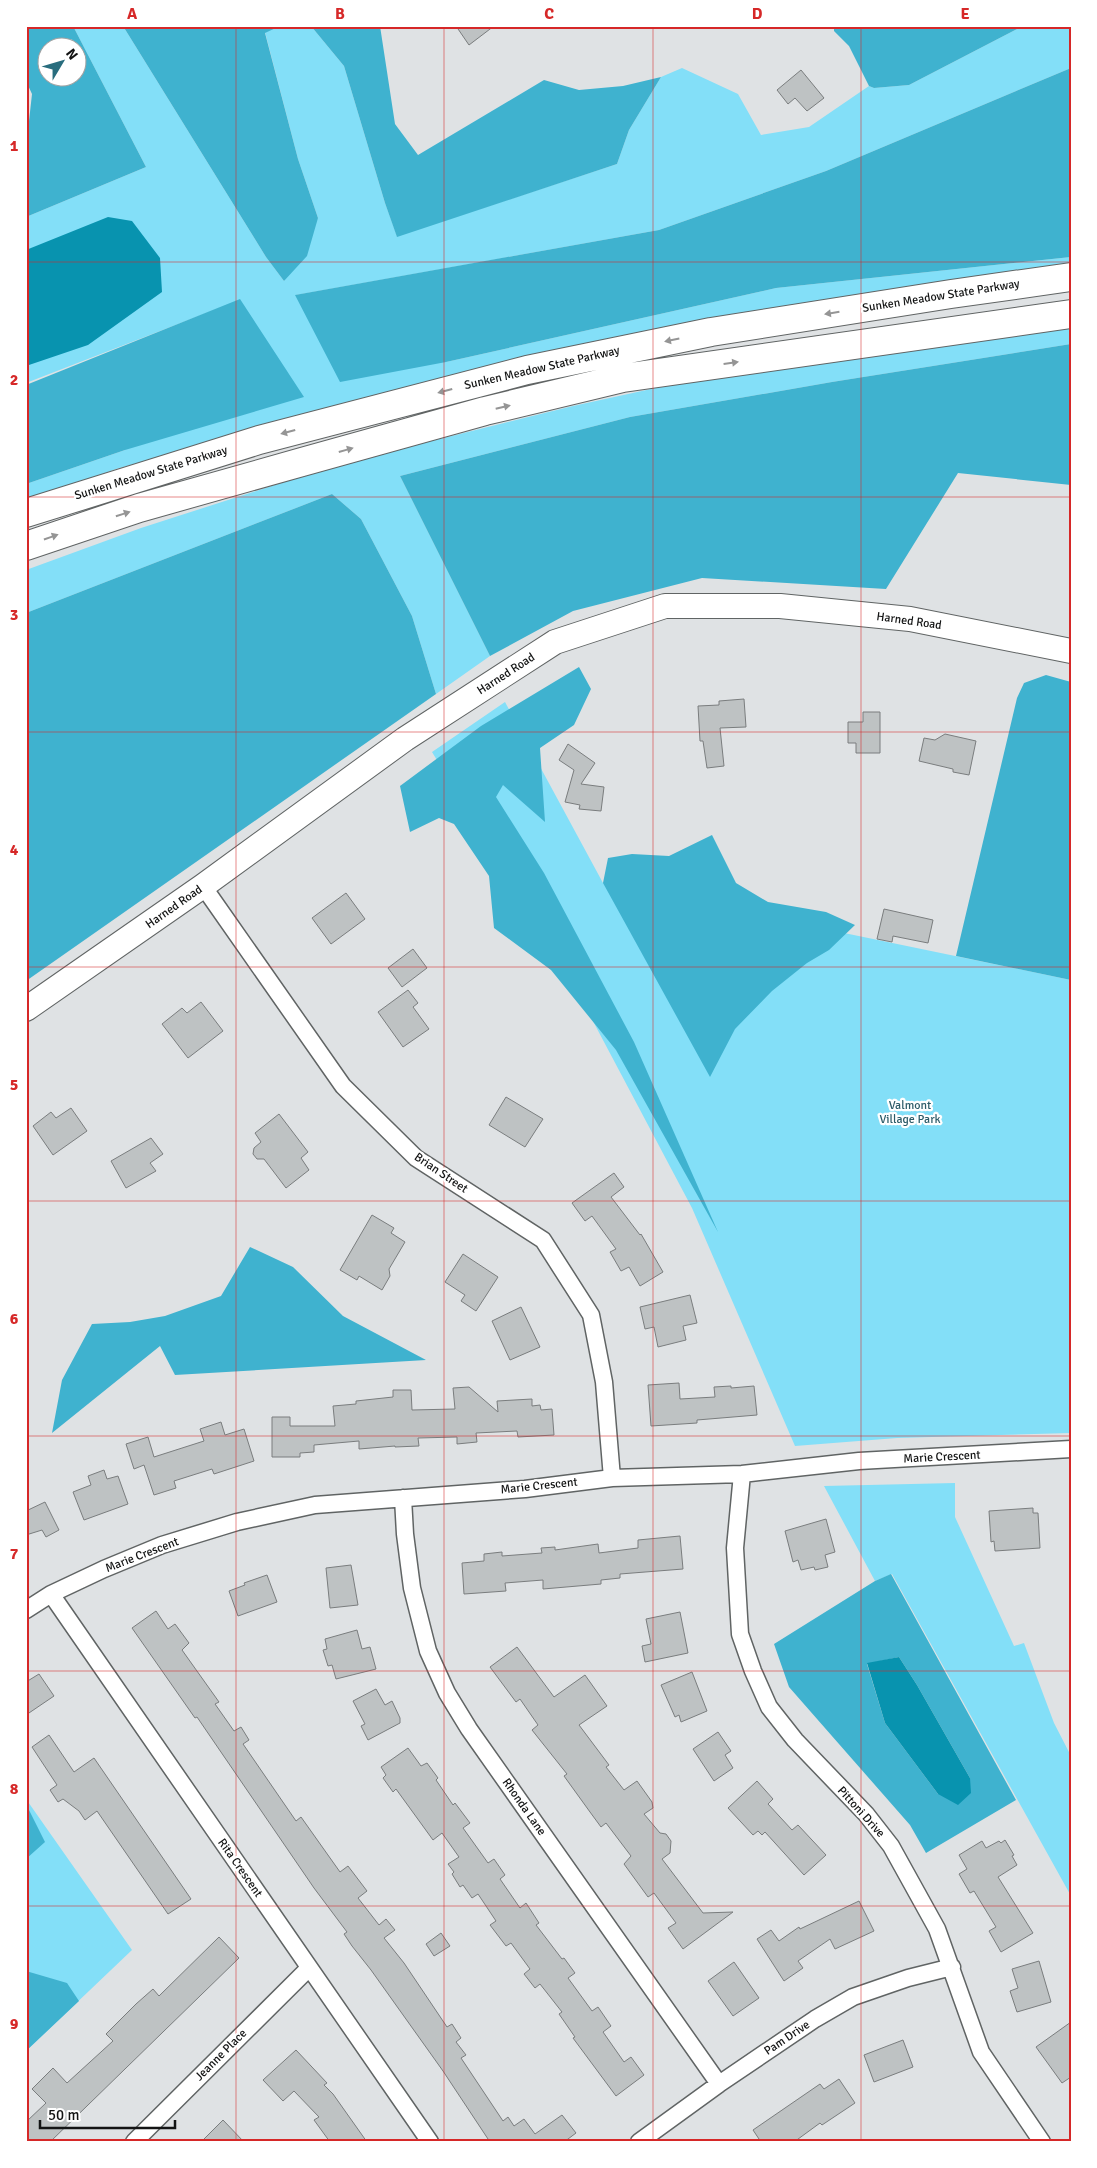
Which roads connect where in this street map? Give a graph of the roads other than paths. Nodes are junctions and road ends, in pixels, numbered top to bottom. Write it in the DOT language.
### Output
graph roads {
  1 [pos="1071,278"];
  2 [pos="1071,314"];
  3 [pos="26,513"];
  4 [pos="26,546"];
  5 [pos="1071,651"];
  6 [pos="203,886"];
  7 [pos="26,1009"];
  8 [pos="1071,1450"];
  9 [pos="742,1474"];
  10 [pos="612,1478"];
  11 [pos="403,1498"];
  12 [pos="51,1594"];
  13 [pos="26,1610"];
  14 [pos="952,1967"];
  15 [pos="309,1968"];
  16 [pos="719,2084"];
  17 [pos="134,2142"];
  18 [pos="430,2142"];
  19 [pos="640,2142"];
  20 [pos="1042,2142"];
  1 -- 3 [label="highway, Sunken Meadow State Parkway, one-way"];
  4 -- 2 [label="highway, one-way"];
  5 -- 6 [label="main road, Harned Road"];
  6 -- 7 [label="main road, Harned Road"];
  6 -- 10 [label="street, Brian Street"];
  8 -- 9 [label="street, Marie Crescent"];
  9 -- 10 [label="street, Marie Crescent"];
  9 -- 14 [label="street, Pittoni Drive"];
  10 -- 11 [label="street, Marie Crescent"];
  11 -- 12 [label="street, Marie Crescent"];
  11 -- 16 [label="street, Rhonda Lane"];
  12 -- 13 [label="street, Marie Crescent"];
  12 -- 15 [label="street, Rita Crescent"];
  14 -- 16 [label="street, Pam Drive"];
  14 -- 20 [label="street, Pittoni Drive"];
  15 -- 17 [label="street, Jeanne Place"];
  15 -- 18 [label="street, Rita Crescent"];
  16 -- 19 [label="street, Pam Drive"];
}
